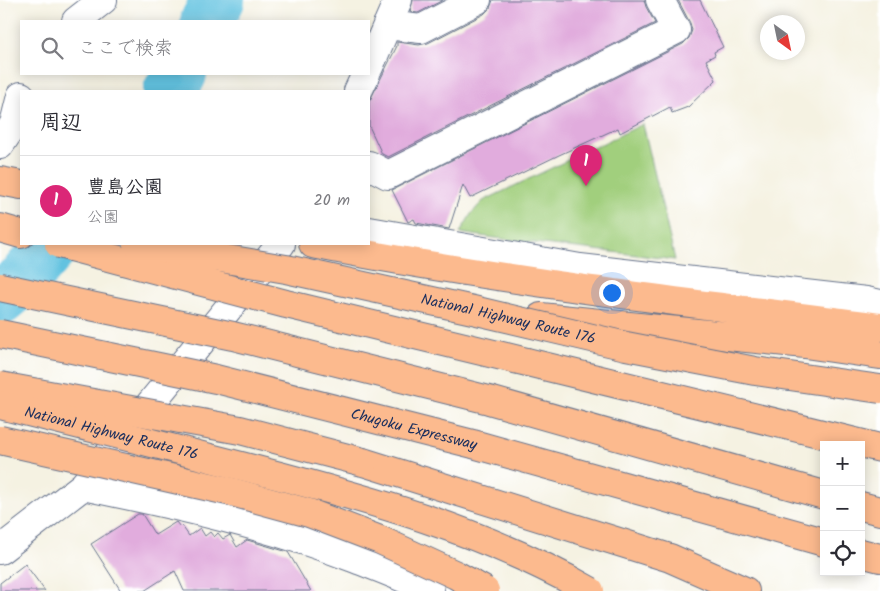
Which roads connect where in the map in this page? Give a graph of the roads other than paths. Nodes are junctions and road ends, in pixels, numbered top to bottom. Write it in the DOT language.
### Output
graph roads {
  1 [pos="103,0"];
  2 [pos="398,0"];
  3 [pos="477,0"];
  4 [pos="660,0"];
  5 [pos="77,20"];
  6 [pos="387,26"];
  7 [pos="370,65"];
  8 [pos="27,75"];
  9 [pos="366,75"];
  10 [pos="22,90"];
  11 [pos="358,90"];
  12 [pos="20,100"];
  13 [pos="0,145"];
  14 [pos="370,166"];
  15 [pos="0,181"];
  16 [pos="20,185"];
  17 [pos="0,220"];
  18 [pos="20,224"];
  19 [pos="0,228"];
  20 [pos="370,231"];
  21 [pos="20,234"];
  22 [pos="63,245"];
  23 [pos="143,245"];
  24 [pos="280,245"];
  25 [pos="318,245"];
  26 [pos="0,287"];
  27 [pos="880,304"];
  28 [pos="473,310"];
  29 [pos="831,320"];
  30 [pos="880,326"];
  31 [pos="0,334"];
  32 [pos="880,350"];
  33 [pos="880,355"];
  34 [pos="0,386"];
  35 [pos="880,389"];
  36 [pos="0,406"];
  37 [pos="0,440"];
  38 [pos="880,448"];
  39 [pos="83,486"];
  40 [pos="820,494"];
  41 [pos="865,507"];
  42 [pos="880,511"];
  43 [pos="820,541"];
  44 [pos="0,550"];
  45 [pos="865,554"];
  46 [pos="880,558"];
  47 [pos="430,591"];
  48 [pos="486,591"];
  49 [pos="590,591"];
  50 [pos="745,591"];
  1 -- 5 [label="street"];
  2 -- 6 [label="street"];
  3 -- 6 [label="street"];
  4 -- 14 [label="street"];
  6 -- 7 [label="street"];
  8 -- 10 [label="street"];
  9 -- 11 [label="street"];
  12 -- 13 [label="street"];
  15 -- 16 [label="highway"];
  17 -- 18 [label="highway"];
  19 -- 21 [label="highway"];
  20 -- 27 [label="street"];
  22 -- 38 [label="highway, bridge"];
  23 -- 28 [label="highway, National Highway Route 176, bridge"];
  24 -- 39 [label="street"];
  25 -- 29 [label="highway"];
  26 -- 40 [label="highway, bridge"];
  28 -- 33 [label="highway, bridge"];
  28 -- 35 [label="highway, National Highway Route 176, bridge"];
  29 -- 30 [label="highway"];
  29 -- 32 [label="highway"];
  31 -- 43 [label="highway, Chugoku Expressway, bridge"];
  34 -- 50 [label="highway, bridge"];
  36 -- 49 [label="highway, National Highway Route 176, bridge"];
  37 -- 48 [label="highway, bridge"];
  39 -- 44 [label="street"];
  39 -- 47 [label="street"];
  41 -- 42 [label="highway"];
  45 -- 46 [label="highway"];
}
